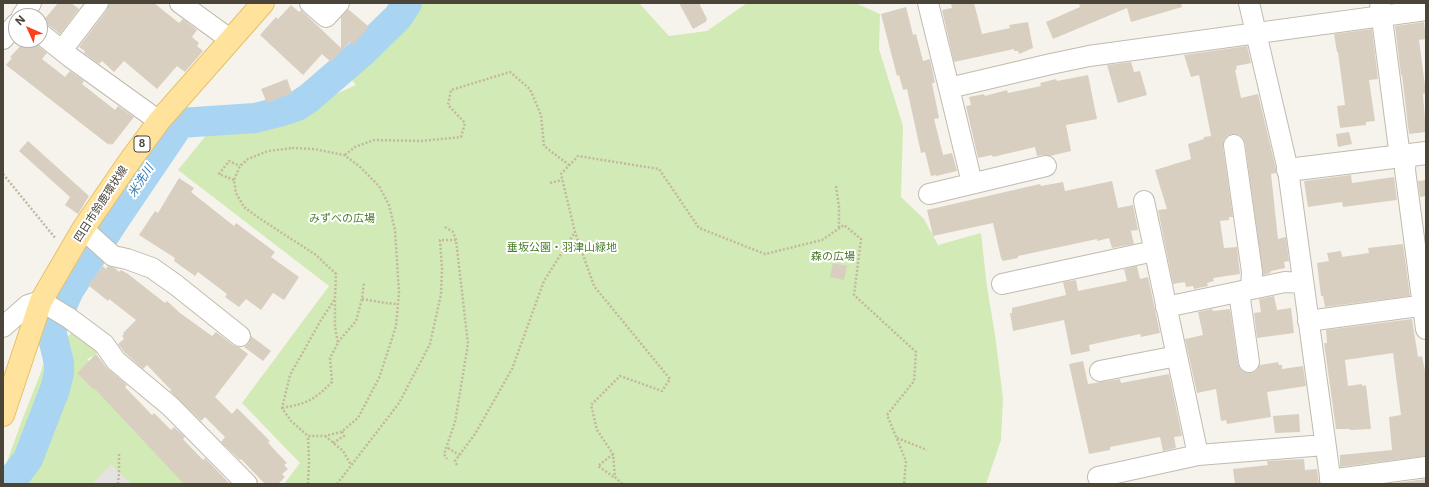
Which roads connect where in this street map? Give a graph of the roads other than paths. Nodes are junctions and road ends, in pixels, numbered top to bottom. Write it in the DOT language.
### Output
graph roads {
  1 [pos="98,3"];
  2 [pos="180,3"];
  3 [pos="262,3"];
  4 [pos="310,3"];
  5 [pos="339,3"];
  6 [pos="928,3"];
  7 [pos="1249,3"];
  8 [pos="1380,9"];
  9 [pos="1426,10"];
  10 [pos="1256,33"];
  11 [pos="48,39"];
  12 [pos="231,40"];
  13 [pos="62,50"];
  14 [pos="949,88"];
  15 [pos="159,121"];
  16 [pos="1234,144"];
  17 [pos="1411,155"];
  18 [pos="1046,166"];
  19 [pos="1288,170"];
  20 [pos="972,183"];
  21 [pos="929,194"];
  22 [pos="1144,201"];
  23 [pos="87,232"];
  24 [pos="1154,252"];
  25 [pos="1303,283"];
  26 [pos="1002,284"];
  27 [pos="1245,290"];
  28 [pos="46,304"];
  29 [pos="1424,306"];
  30 [pos="1166,307"];
  31 [pos="1308,321"];
  32 [pos="3,327"];
  33 [pos="1426,329"];
  34 [pos="240,336"];
  35 [pos="1177,356"];
  36 [pos="1249,362"];
  37 [pos="1100,371"];
  38 [pos="3,415"];
  39 [pos="1325,445"];
  40 [pos="1198,455"];
  41 [pos="1426,467"];
  42 [pos="1098,477"];
  43 [pos="1330,482"];
  44 [pos="247,484"];
  1 -- 13 [label="street"];
  2 -- 12 [label="street"];
  3 -- 12 [label="main road, 四日市鈴鹿環状線 / 8"];
  4 -- 5 [label="street"];
  6 -- 14 [label="street"];
  7 -- 10 [label="street"];
  8 -- 9 [label="street"];
  8 -- 10 [label="street"];
  8 -- 17 [label="street"];
  10 -- 14 [label="street"];
  10 -- 19 [label="street"];
  11 -- 13 [label="street"];
  12 -- 15 [label="main road, 四日市鈴鹿環状線 / 8"];
  13 -- 15 [label="street"];
  14 -- 20 [label="street"];
  15 -- 23 [label="main road, 四日市鈴鹿環状線 / 8"];
  16 -- 27 [label="street"];
  17 -- 19 [label="street"];
  17 -- 29 [label="street"];
  18 -- 20 [label="street"];
  19 -- 25 [label="street"];
  20 -- 21 [label="street"];
  22 -- 24 [label="street"];
  23 -- 28 [label="main road, 四日市鈴鹿環状線 / 8"];
  23 -- 34 [label="street"];
  24 -- 26 [label="street"];
  24 -- 30 [label="street"];
  25 -- 27 [label="street"];
  25 -- 31 [label="street"];
  27 -- 30 [label="street"];
  27 -- 36 [label="street"];
  28 -- 32 [label="street"];
  28 -- 38 [label="main road, 四日市鈴鹿環状線 / 8"];
  28 -- 44 [label="street"];
  29 -- 31 [label="street"];
  29 -- 33 [label="street"];
  30 -- 35 [label="street"];
  31 -- 39 [label="street"];
  35 -- 37 [label="street"];
  35 -- 40 [label="street"];
  39 -- 40 [label="street"];
  39 -- 43 [label="street"];
  40 -- 42 [label="street"];
  41 -- 43 [label="street"];
}
